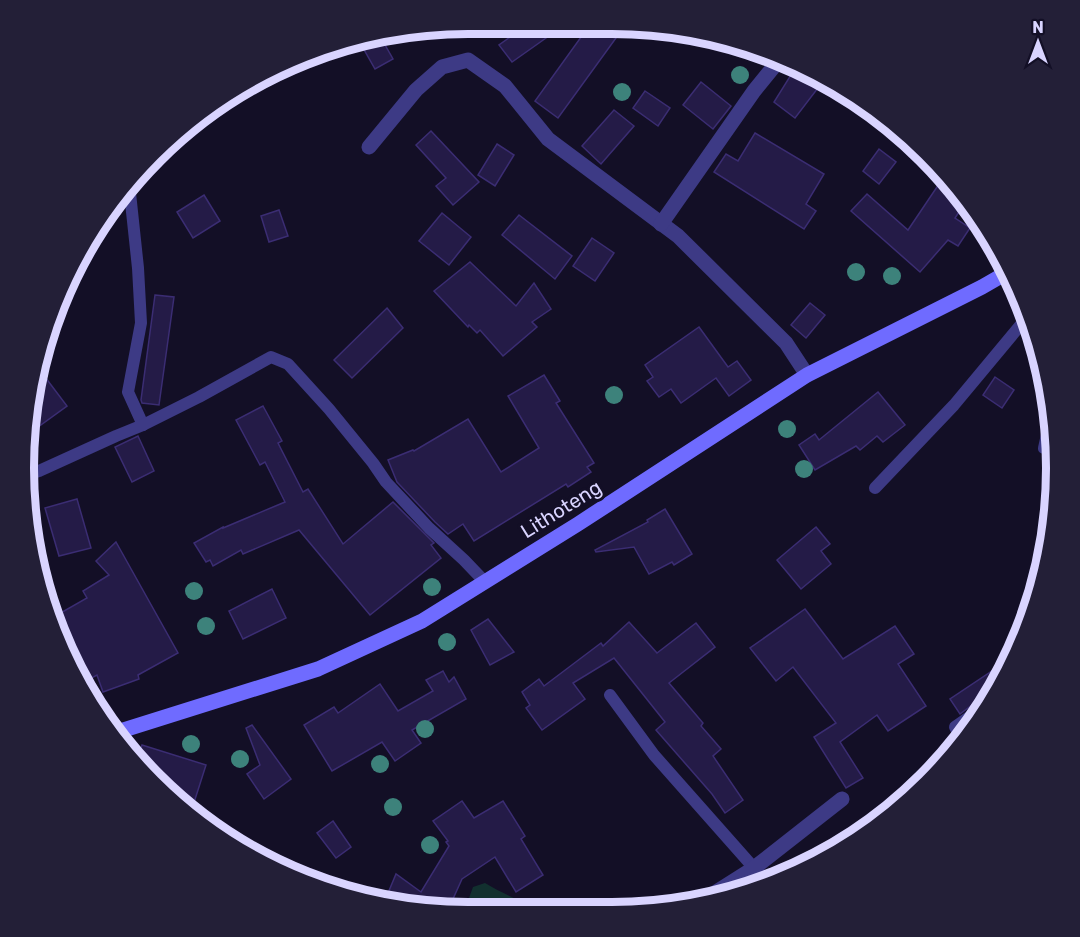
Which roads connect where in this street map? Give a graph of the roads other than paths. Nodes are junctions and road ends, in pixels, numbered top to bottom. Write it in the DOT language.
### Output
graph roads {
  1 [pos="774,66"];
  2 [pos="369,147"];
  3 [pos="130,196"];
  4 [pos="661,224"];
  5 [pos="1001,276"];
  6 [pos="1021,325"];
  7 [pos="807,375"];
  8 [pos="143,425"];
  9 [pos="34,472"];
  10 [pos="875,488"];
  11 [pos="485,582"];
  12 [pos="610,694"];
  13 [pos="965,720"];
  14 [pos="122,730"];
  15 [pos="957,731"];
  16 [pos="842,799"];
  17 [pos="754,868"];
  18 [pos="760,876"];
  19 [pos="722,889"];
  1 -- 4 [label="street"];
  2 -- 4 [label="street"];
  3 -- 8 [label="lane"];
  4 -- 7 [label="street"];
  5 -- 7 [label="main road, Lithoteng"];
  6 -- 10 [label="lane"];
  7 -- 11 [label="main road, Lithoteng"];
  8 -- 9 [label="lane"];
  8 -- 11 [label="lane"];
  11 -- 14 [label="main road, Lithoteng"];
  12 -- 17 [label="lane"];
  13 -- 15 [label="lane"];
  16 -- 17 [label="street"];
  17 -- 18 [label="street"];
  17 -- 19 [label="street"];
}
